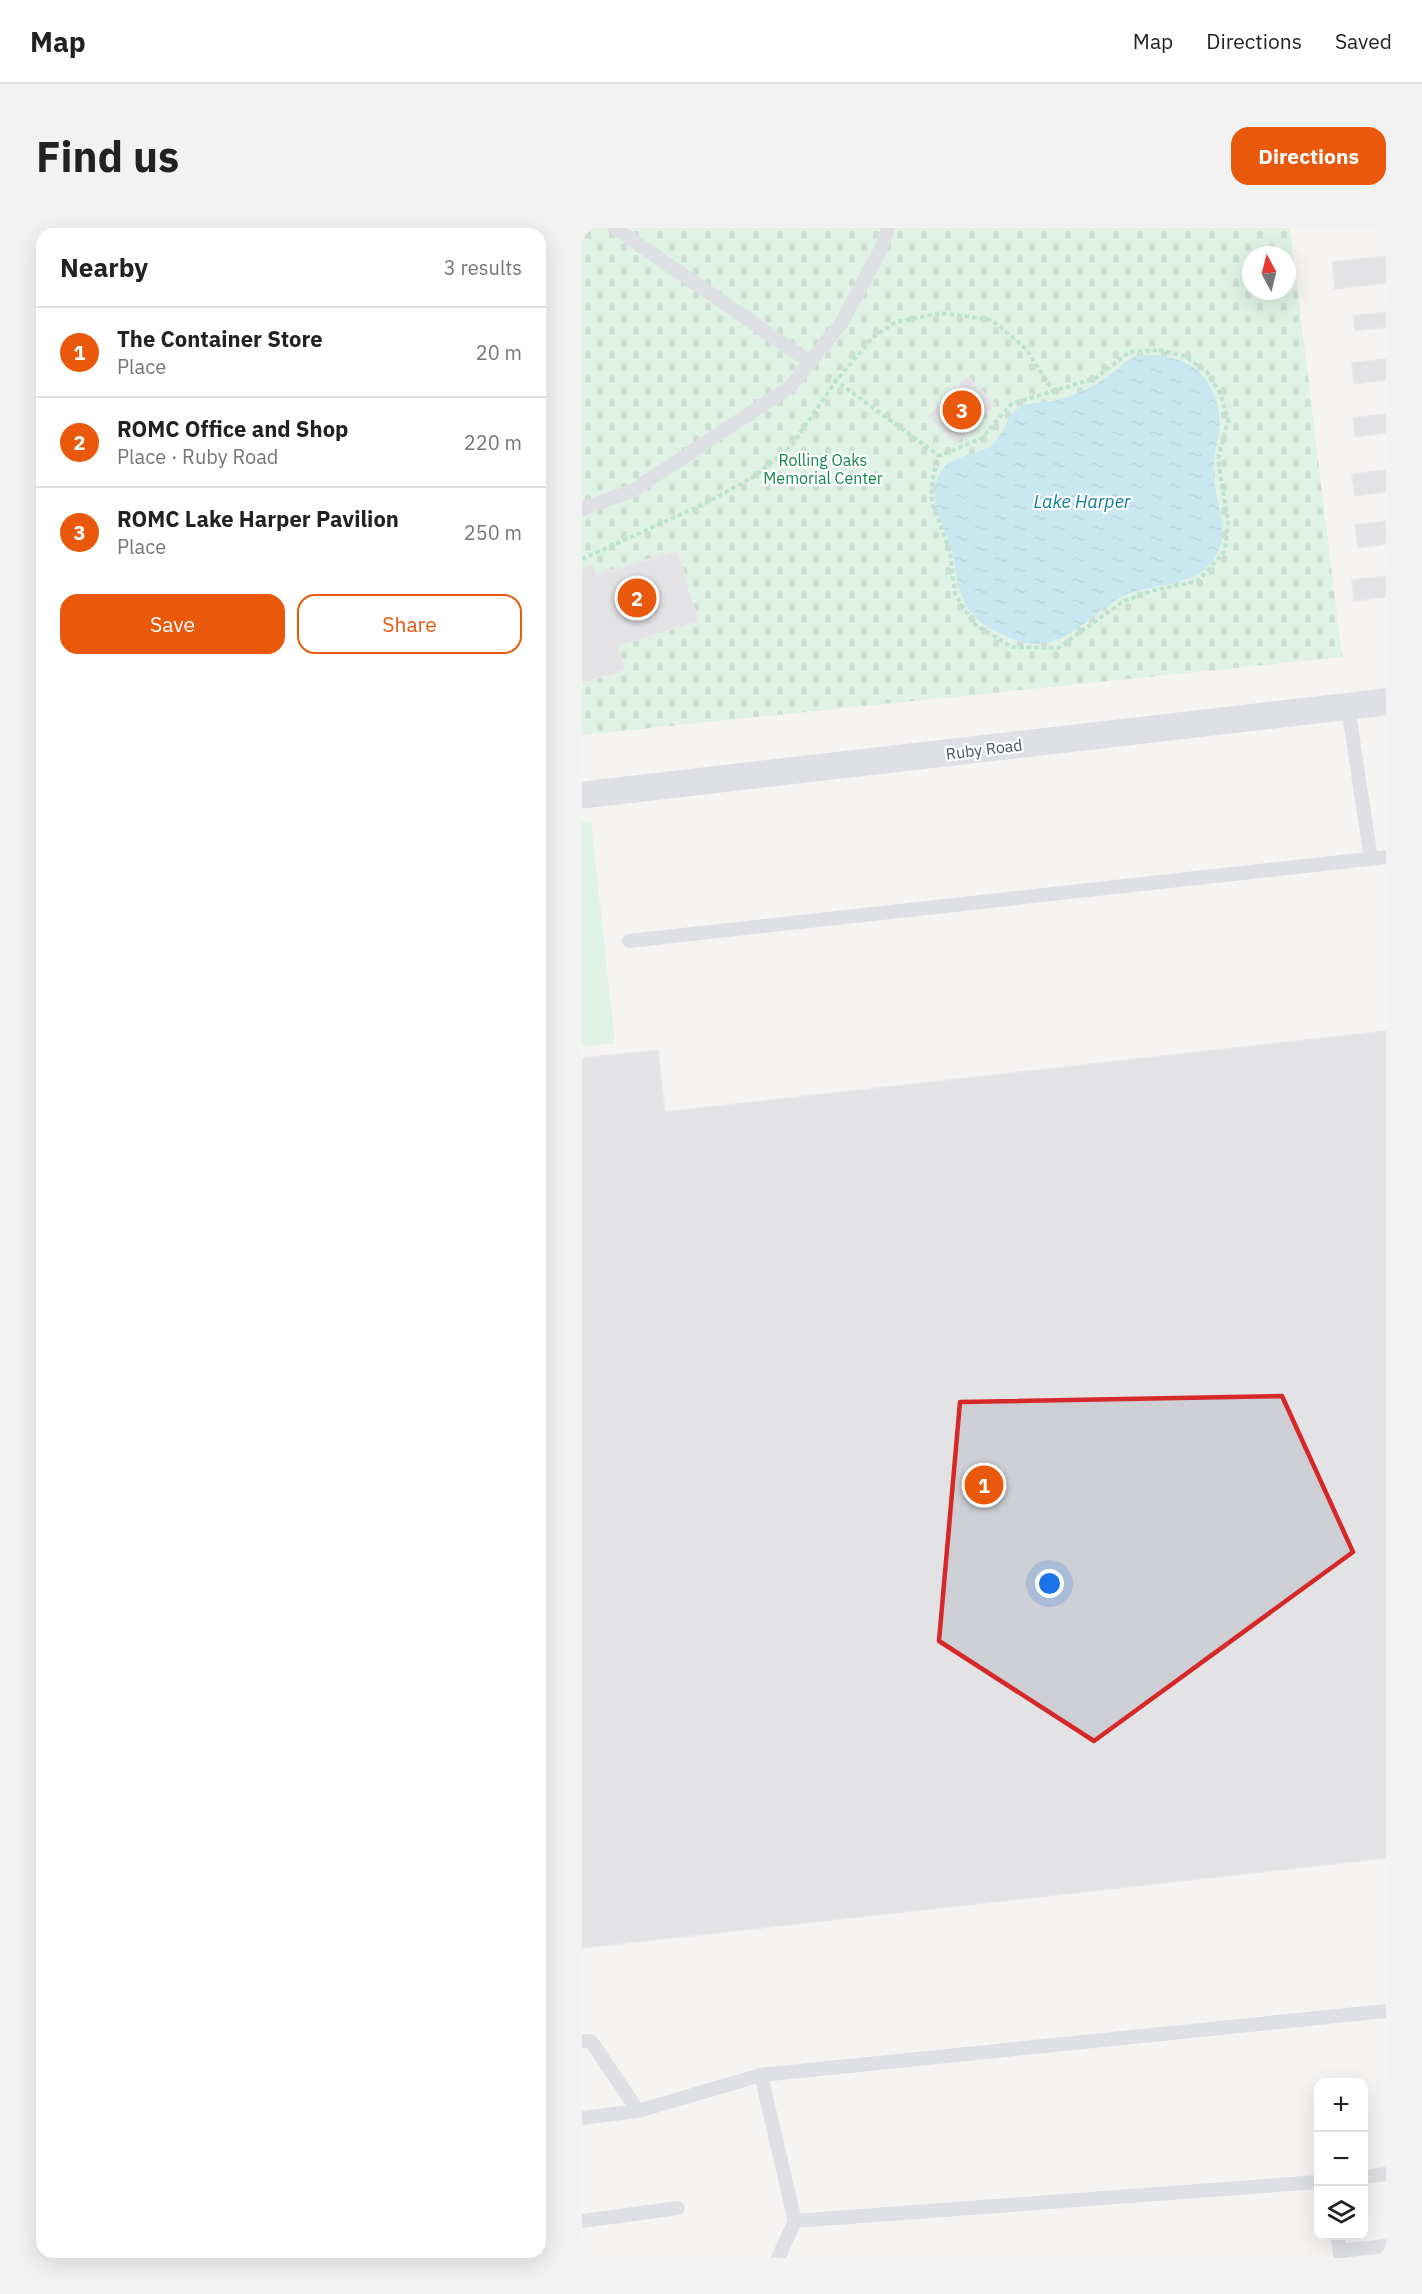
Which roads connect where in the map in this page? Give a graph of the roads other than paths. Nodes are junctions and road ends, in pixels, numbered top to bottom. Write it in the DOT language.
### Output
graph roads {
  1 [pos="615,228"];
  2 [pos="888,228"];
  3 [pos="810,362"];
  4 [pos="582,509"];
  5 [pos="1386,702"];
  6 [pos="1348,706"];
  7 [pos="582,795"];
  8 [pos="1386,858"];
  9 [pos="1371,859"];
  10 [pos="629,941"];
  11 [pos="1386,2011"];
  12 [pos="582,2041"];
  13 [pos="761,2075"];
  14 [pos="638,2111"];
  15 [pos="582,2118"];
  16 [pos="1386,2174"];
  17 [pos="1368,2176"];
  18 [pos="1314,2182"];
  19 [pos="678,2208"];
  20 [pos="582,2221"];
  21 [pos="795,2221"];
  22 [pos="1386,2246"];
  23 [pos="1340,2254"];
  24 [pos="778,2258"];
  1 -- 3 [label="lane"];
  2 -- 3 [label="lane"];
  3 -- 4 [label="lane"];
  5 -- 6 [label="street, Ruby Road"];
  6 -- 7 [label="street, Ruby Road"];
  6 -- 9 [label="lane"];
  8 -- 9 [label="lane"];
  9 -- 10 [label="lane"];
  11 -- 13 [label="lane"];
  12 -- 14 [label="lane"];
  13 -- 14 [label="lane"];
  13 -- 21 [label="lane"];
  14 -- 15 [label="lane"];
  16 -- 17 [label="lane"];
  18 -- 21 [label="lane"];
  19 -- 20 [label="lane"];
  21 -- 24 [label="lane"];
  22 -- 23 [label="lane"];
}
